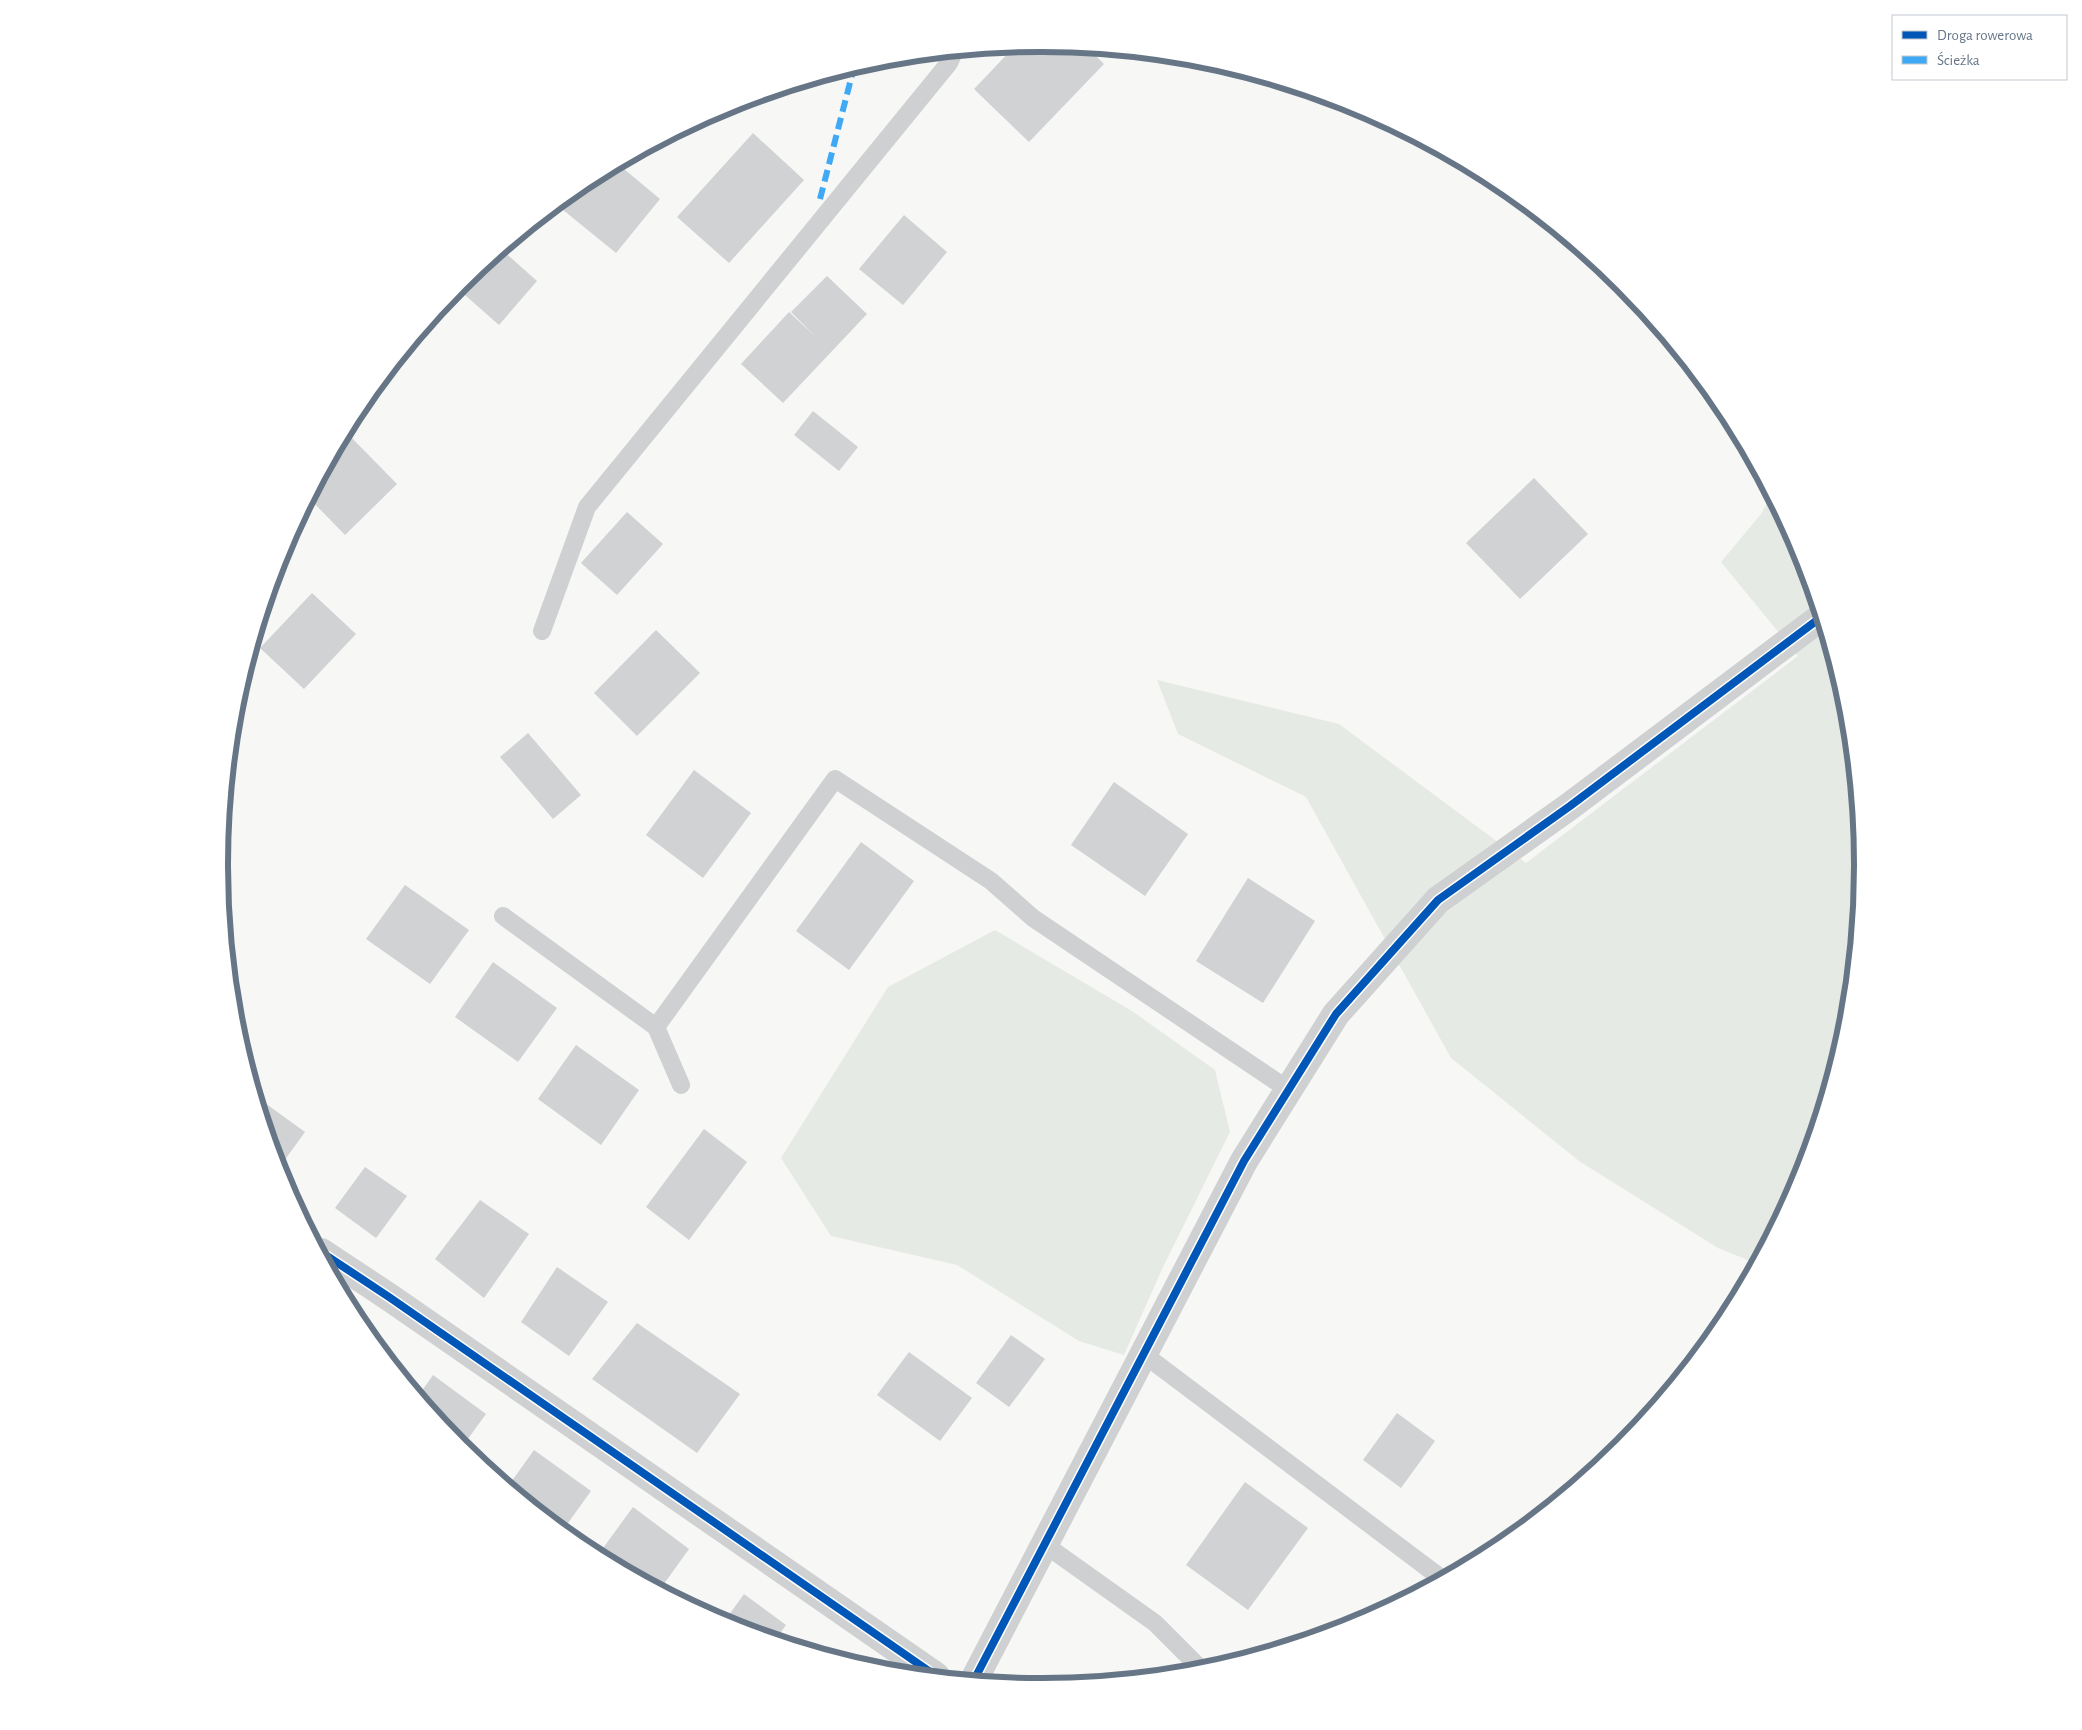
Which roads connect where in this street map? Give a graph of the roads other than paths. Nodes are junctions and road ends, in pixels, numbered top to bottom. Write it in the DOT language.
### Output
graph roads {
  1 [pos="952,57"];
  2 [pos="1815,621"];
  3 [pos="542,631"];
  4 [pos="503,916"];
  5 [pos="656,1027"];
  6 [pos="681,1085"];
  7 [pos="1288,1090"];
  8 [pos="330,1258"];
  9 [pos="1142,1353"];
  10 [pos="1044,1544"];
  11 [pos="1437,1575"];
  12 [pos="1195,1663"];
  13 [pos="927,1670"];
  14 [pos="977,1675"];
  1 -- 3 [label="lane"];
  2 -- 7 [label="street"];
  4 -- 5 [label="lane"];
  5 -- 6 [label="lane"];
  5 -- 7 [label="lane"];
  7 -- 9 [label="street"];
  8 -- 13 [label="street"];
  9 -- 10 [label="street"];
  9 -- 11 [label="lane"];
  10 -- 12 [label="lane"];
  10 -- 14 [label="street"];
}
